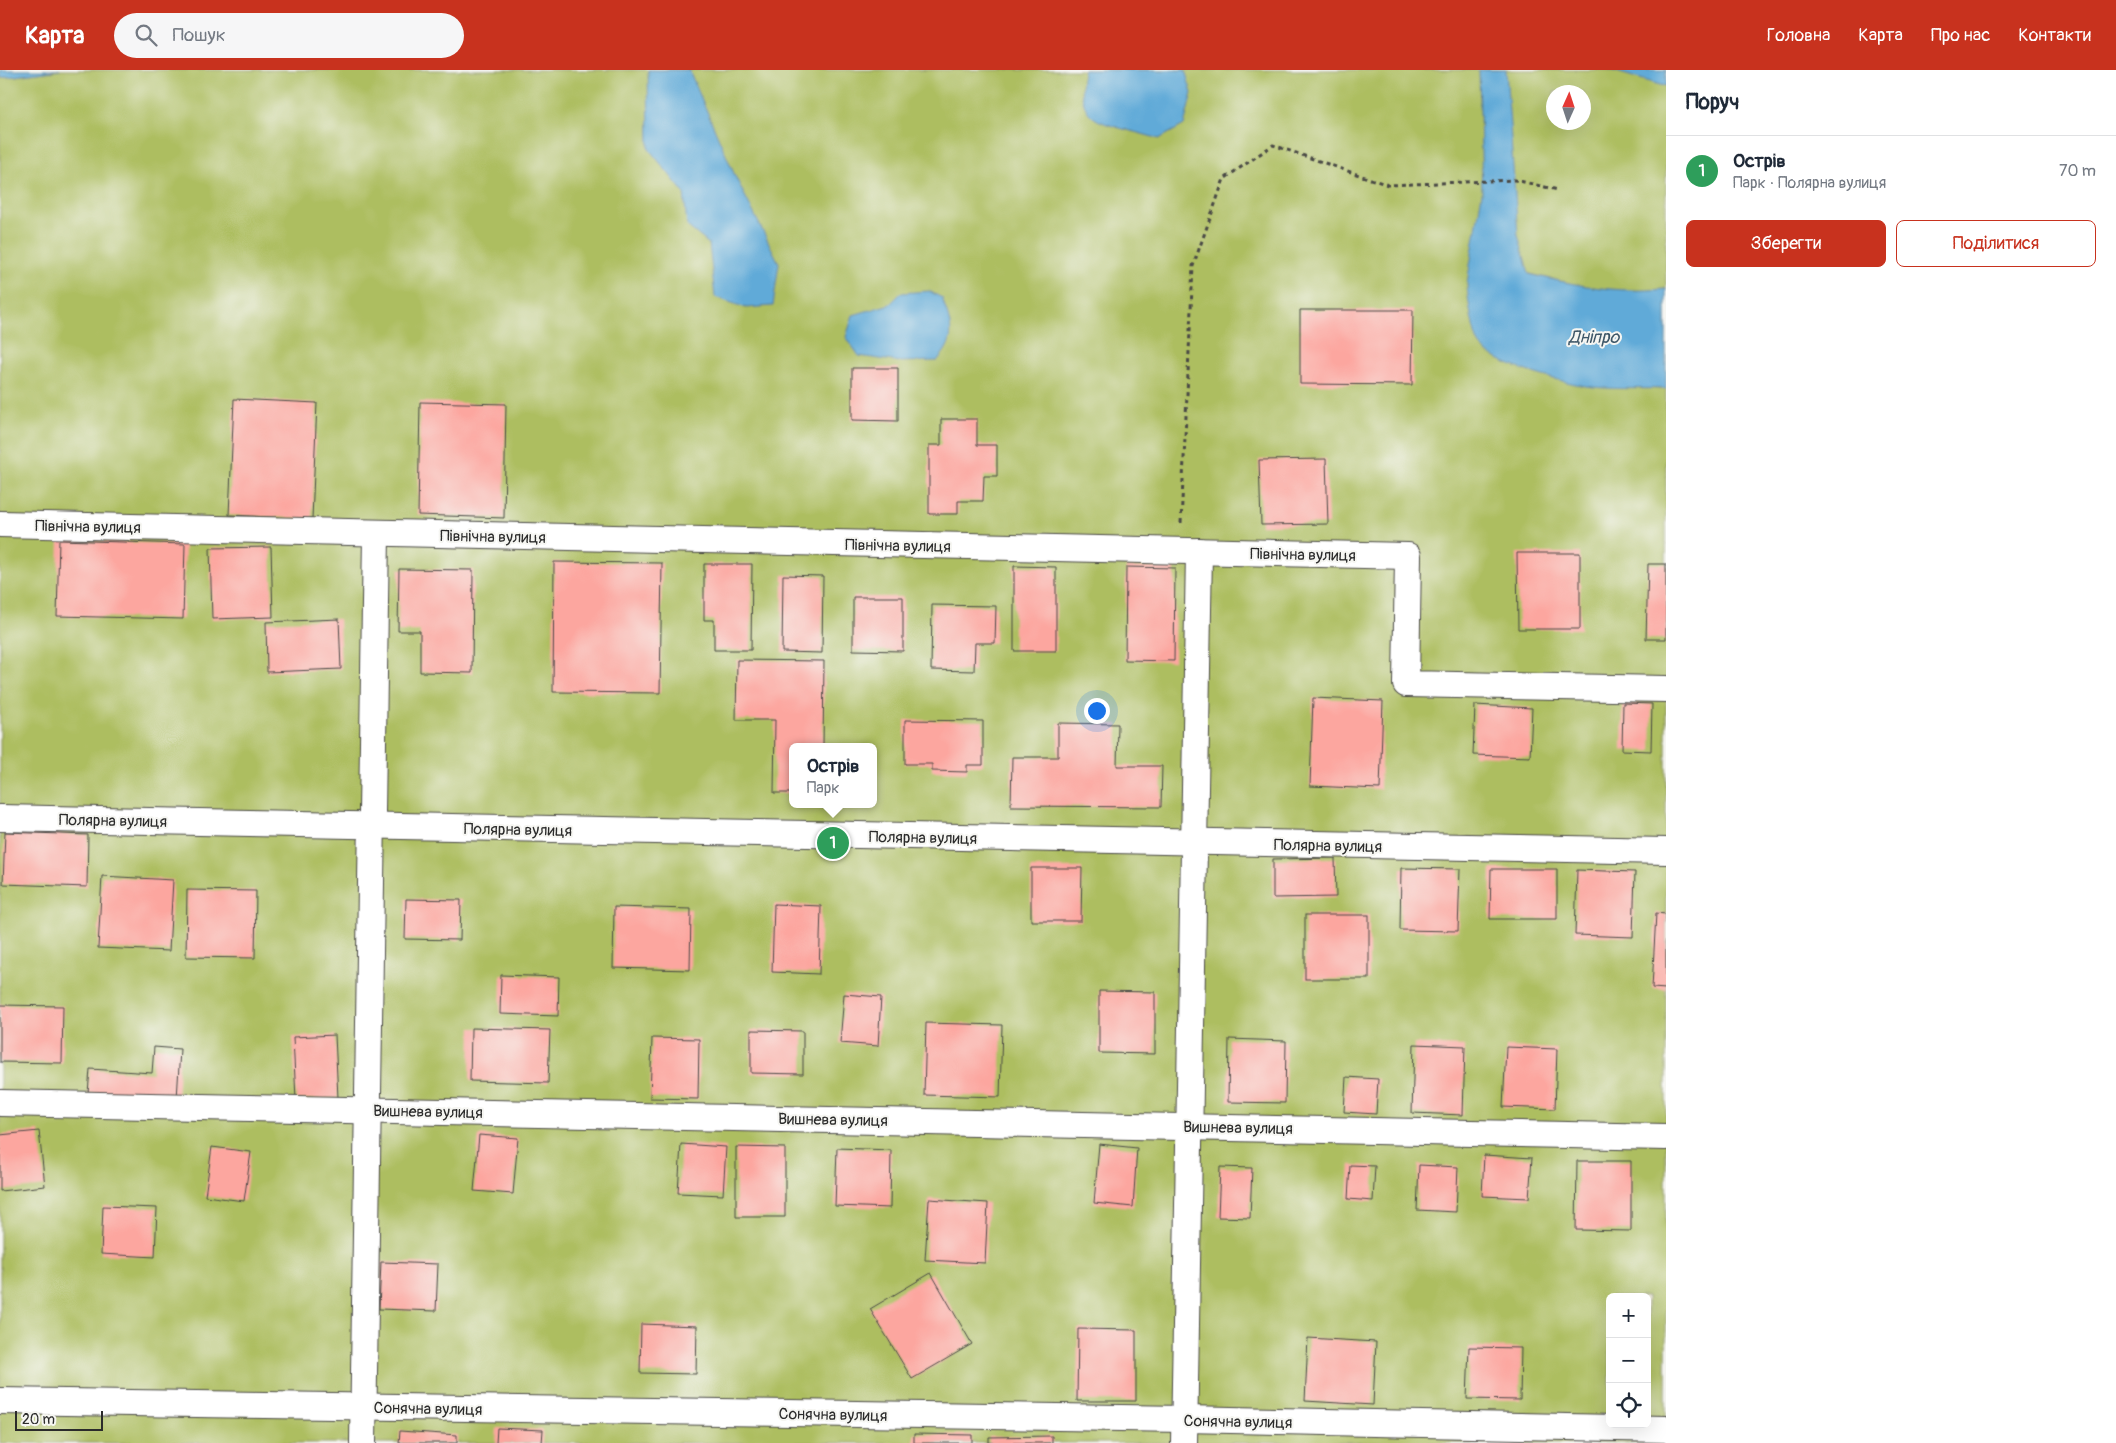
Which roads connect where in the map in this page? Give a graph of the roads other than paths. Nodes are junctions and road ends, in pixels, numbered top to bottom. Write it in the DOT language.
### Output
graph roads {
  1 [pos="0,524"];
  2 [pos="376,533"];
  3 [pos="1190,551"];
  4 [pos="1666,689"];
  5 [pos="0,818"];
  6 [pos="372,826"];
  7 [pos="1194,843"];
  8 [pos="1666,851"];
  9 [pos="0,1103"];
  10 [pos="368,1110"];
  11 [pos="1189,1126"];
  12 [pos="1666,1137"];
  13 [pos="0,1401"];
  14 [pos="364,1407"];
  15 [pos="1666,1429"];
  16 [pos="1184,1431"];
  17 [pos="363,1443"];
  1 -- 2 [label="street, Північна вулиця"];
  2 -- 3 [label="street, Північна вулиця"];
  2 -- 6 [label="street"];
  3 -- 4 [label="street, Північна вулиця"];
  3 -- 7 [label="street"];
  5 -- 6 [label="street, Полярна вулиця"];
  6 -- 7 [label="street, Полярна вулиця"];
  6 -- 10 [label="street"];
  7 -- 8 [label="street, Полярна вулиця"];
  7 -- 11 [label="street"];
  9 -- 10 [label="street, Вишнева вулиця"];
  10 -- 11 [label="street, Вишнева вулиця"];
  10 -- 14 [label="street"];
  11 -- 12 [label="street, Вишнева вулиця"];
  11 -- 16 [label="street"];
  13 -- 14 [label="street, Сонячна вулиця"];
  14 -- 16 [label="street, Сонячна вулиця"];
  14 -- 17 [label="street"];
  15 -- 16 [label="street, Сонячна вулиця"];
}
